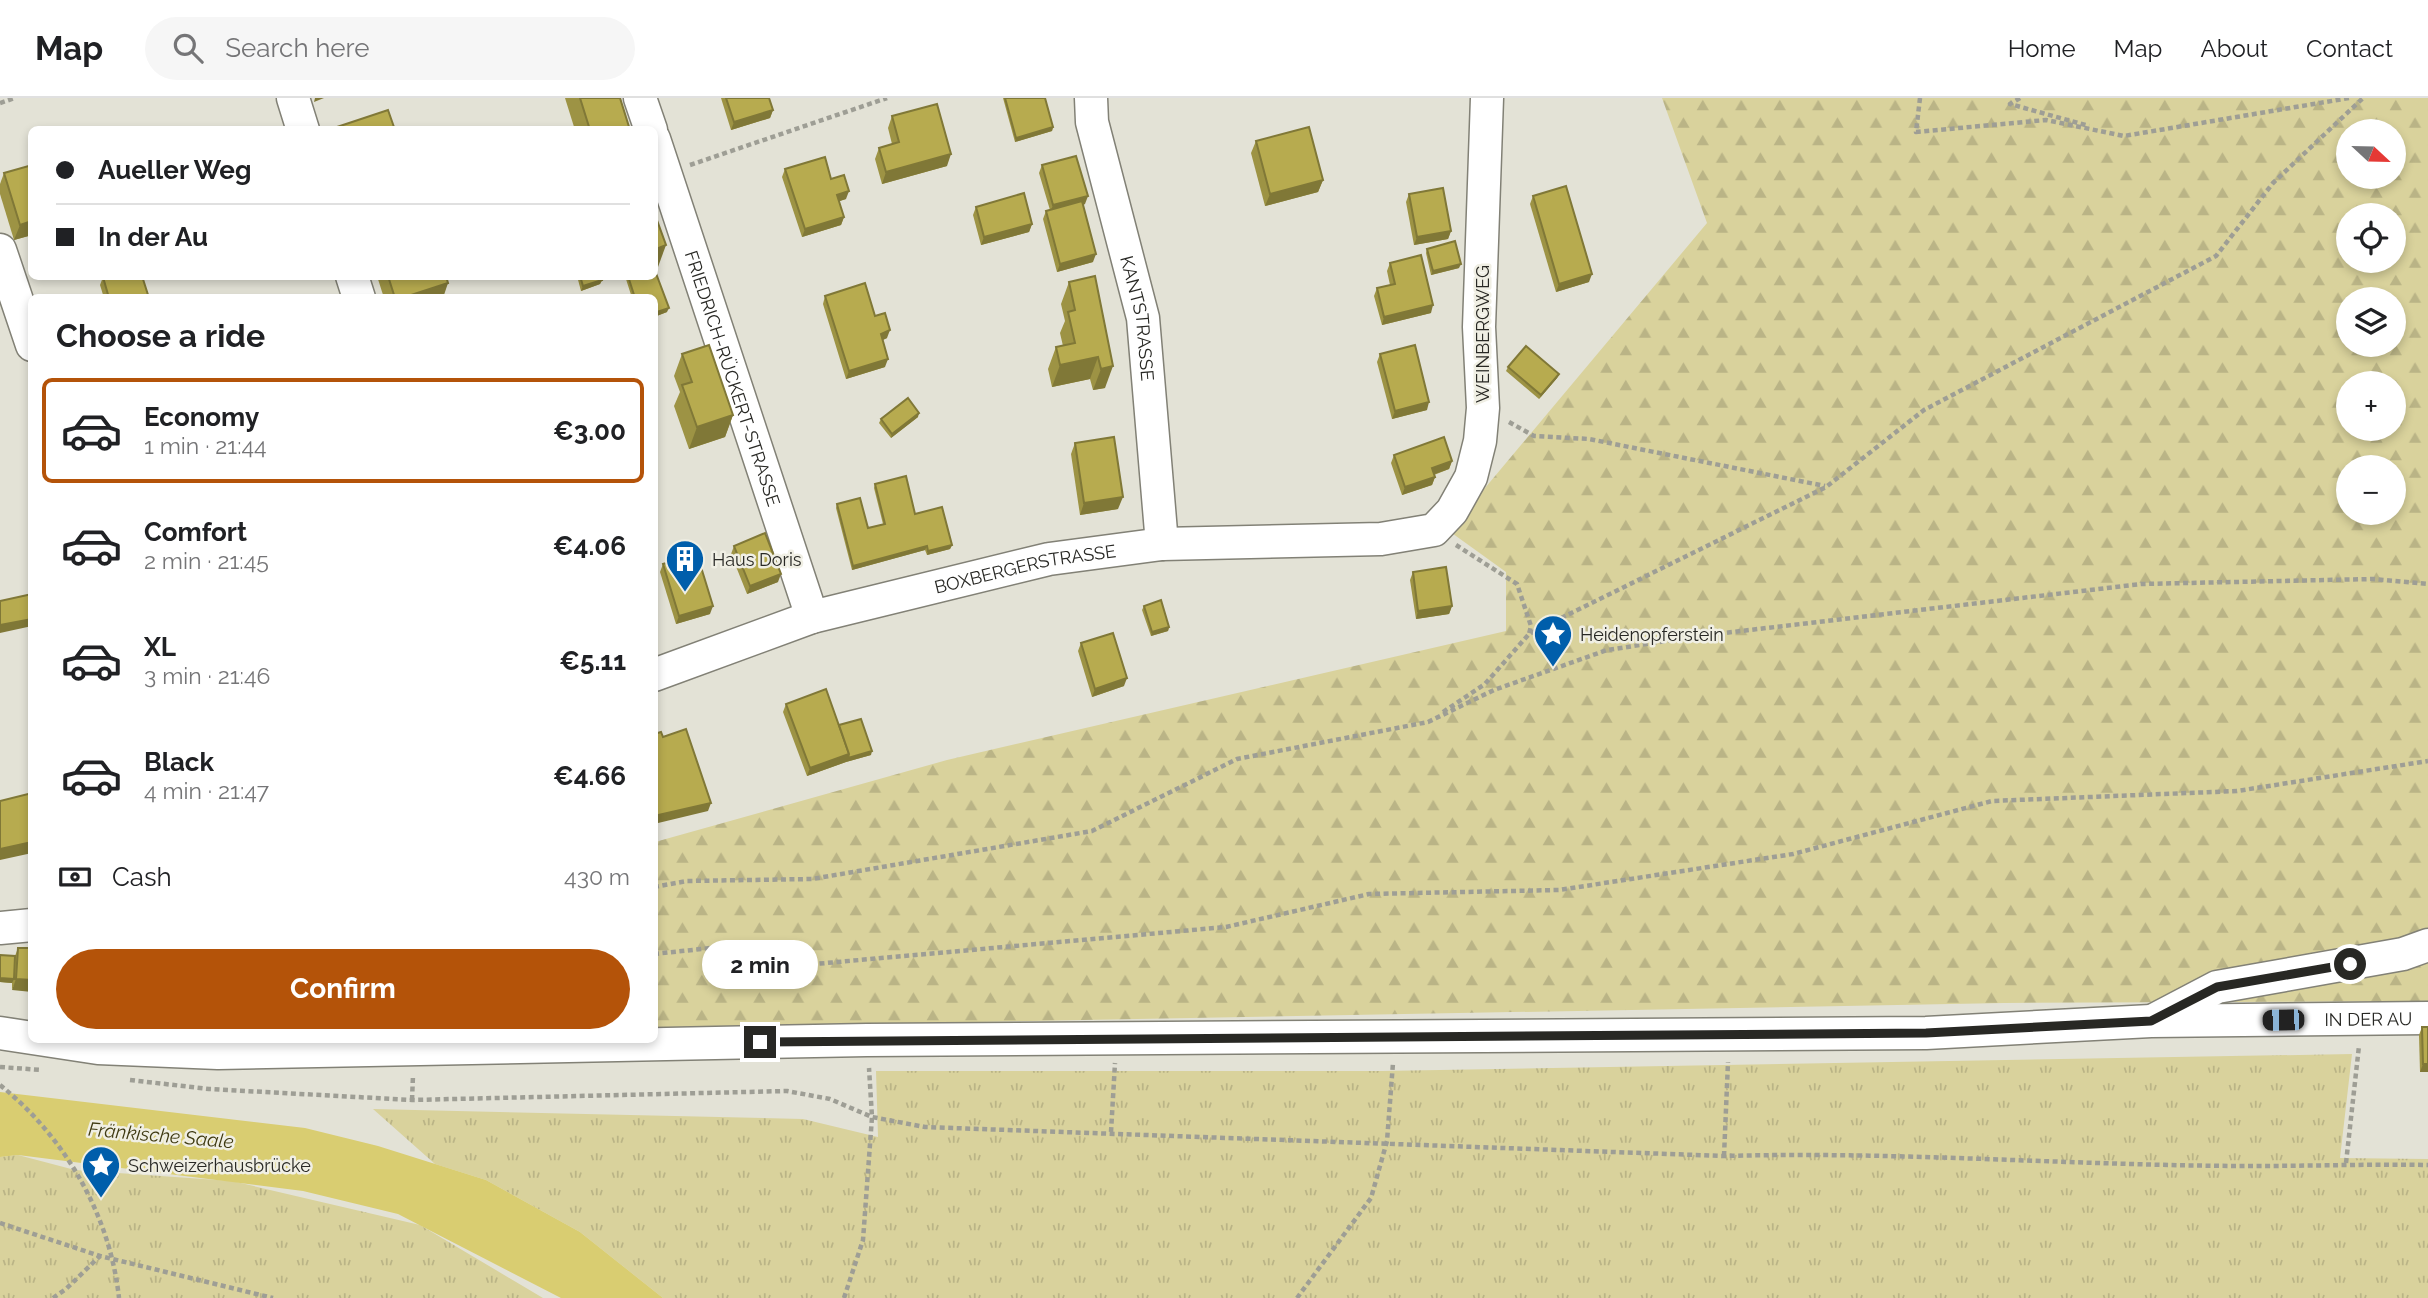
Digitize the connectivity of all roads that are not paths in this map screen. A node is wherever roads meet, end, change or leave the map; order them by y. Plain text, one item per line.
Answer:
1 (293, 98) edge
2 (640, 98) edge
3 (1091, 98) edge
4 (1487, 98) edge
5 (302, 126) edge
6 (650, 126) edge
7 (658, 150) edge
8 (0, 250) edge
9 (28, 333) edge
10 (1421, 533) joint
11 (1163, 544) junction
12 (812, 617) junction
13 (658, 673) edge
14 (28, 925) edge
15 (0, 928) edge
16 (2428, 945) edge
17 (2428, 1018) edge
18 (2151, 1021) junction
19 (0, 1034) edge
20 (28, 1038) edge
21 (63, 1043) edge

1 - 5 street
2 - 6 street
3 - 11 street, KANTSTRASSE
4 - 10 street, WEINBERGWEG
7 - 12 street, FRIEDRICH-RÜCKERT-STRASSE
8 - 9 street
10 - 11 street, BOXBERGERSTRASSE
11 - 12 street, BOXBERGERSTRASSE
12 - 13 street, BOXBERGERSTRASSE
14 - 15 street
16 - 18 street
17 - 18 street, IN DER AU
18 - 21 street, IN DER AU
19 - 20 street, IN DER AU

